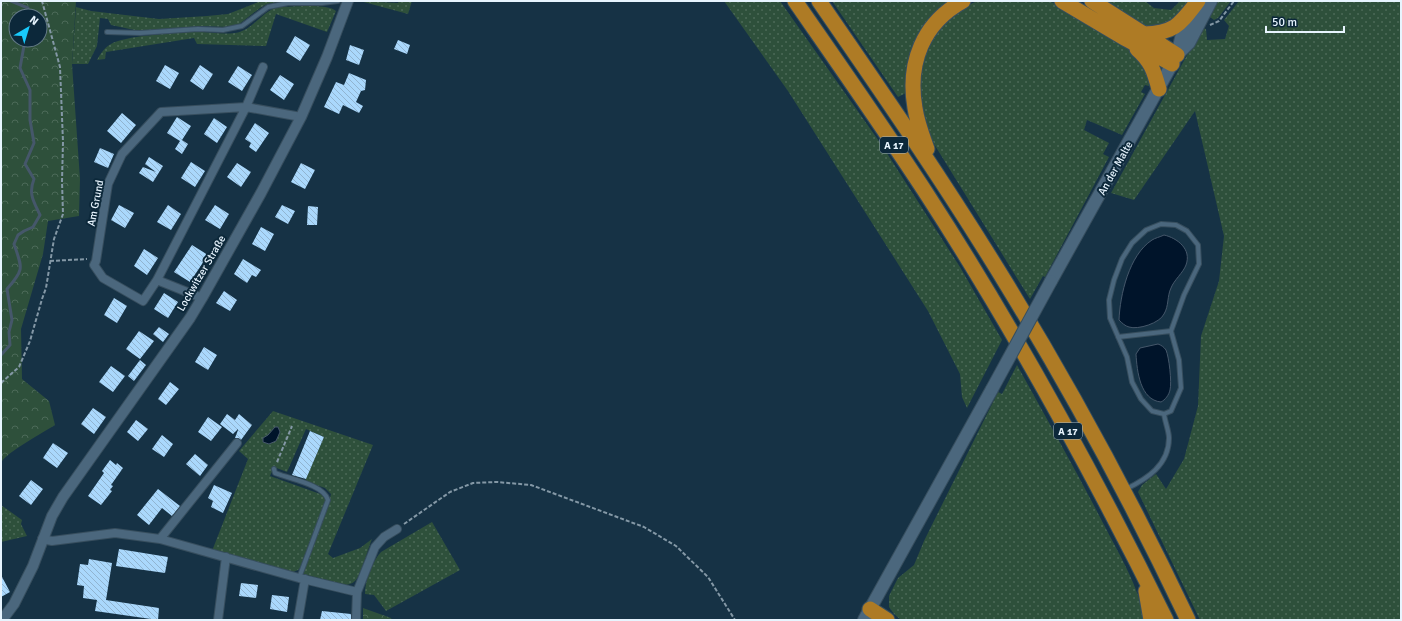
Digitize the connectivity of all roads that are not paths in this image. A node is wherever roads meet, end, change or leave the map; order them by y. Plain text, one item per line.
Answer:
1 (338, 1) edge
2 (348, 1) edge
3 (795, 1) edge
4 (819, 1) edge
5 (963, 1) edge
6 (1062, 1) edge
7 (1092, 1) edge
8 (1199, 1) edge
9 (1211, 1) edge
10 (107, 32) dead end
11 (1144, 34) junction
12 (1126, 39) junction
13 (1175, 59) junction
14 (262, 67) dead end
15 (1159, 89) junction
16 (246, 108) junction
17 (301, 117) junction
18 (935, 172) junction
19 (156, 280) junction
20 (202, 298) junction
21 (1171, 331) junction
22 (1118, 337) junction
23 (1164, 414) junction
24 (237, 443) dead end
25 (274, 469) road end
26 (1124, 490) junction
27 (397, 529) road end
28 (42, 539) junction
29 (160, 539) junction
30 (226, 557) junction
31 (1143, 573) junction
32 (302, 579) junction
33 (357, 592) junction
34 (867, 614) edge
35 (2, 620) edge
36 (218, 620) edge
37 (298, 620) edge
38 (356, 620) edge
39 (887, 620) edge
40 (1151, 620) edge
41 (1166, 620) edge
42 (1188, 620) edge

1 - 10 lane
2 - 17 street, Lockwitzer Straße
3 - 31 highway, A 17
4 - 18 highway, A 17
5 - 18 highway
6 - 12 highway
7 - 11 highway
8 - 11 highway
8 - 13 main road, An der Malte
9 - 13 main road, An der Malte
11 - 13 highway
12 - 13 highway
12 - 15 highway
13 - 15 main road, An der Malte
14 - 16 street
15 - 34 main road, An der Malte, bridge
16 - 17 street, Am Grund
16 - 19 street
16 - 19 street, Am Grund
17 - 20 street, Lockwitzer Straße
18 - 26 highway, A 17
19 - 20 street
20 - 28 street, Lockwitzer Straße
21 - 22 lane
21 - 22 lane
21 - 23 lane
22 - 23 lane
23 - 26 lane
24 - 29 street
25 - 32 lane
26 - 42 highway, A 17
27 - 33 street
28 - 29 street
28 - 35 street, Lockwitzer Straße
29 - 30 street
30 - 32 street
30 - 36 street
31 - 40 highway
31 - 41 highway, A 17
32 - 33 street
32 - 37 street
33 - 38 street
34 - 39 highway

